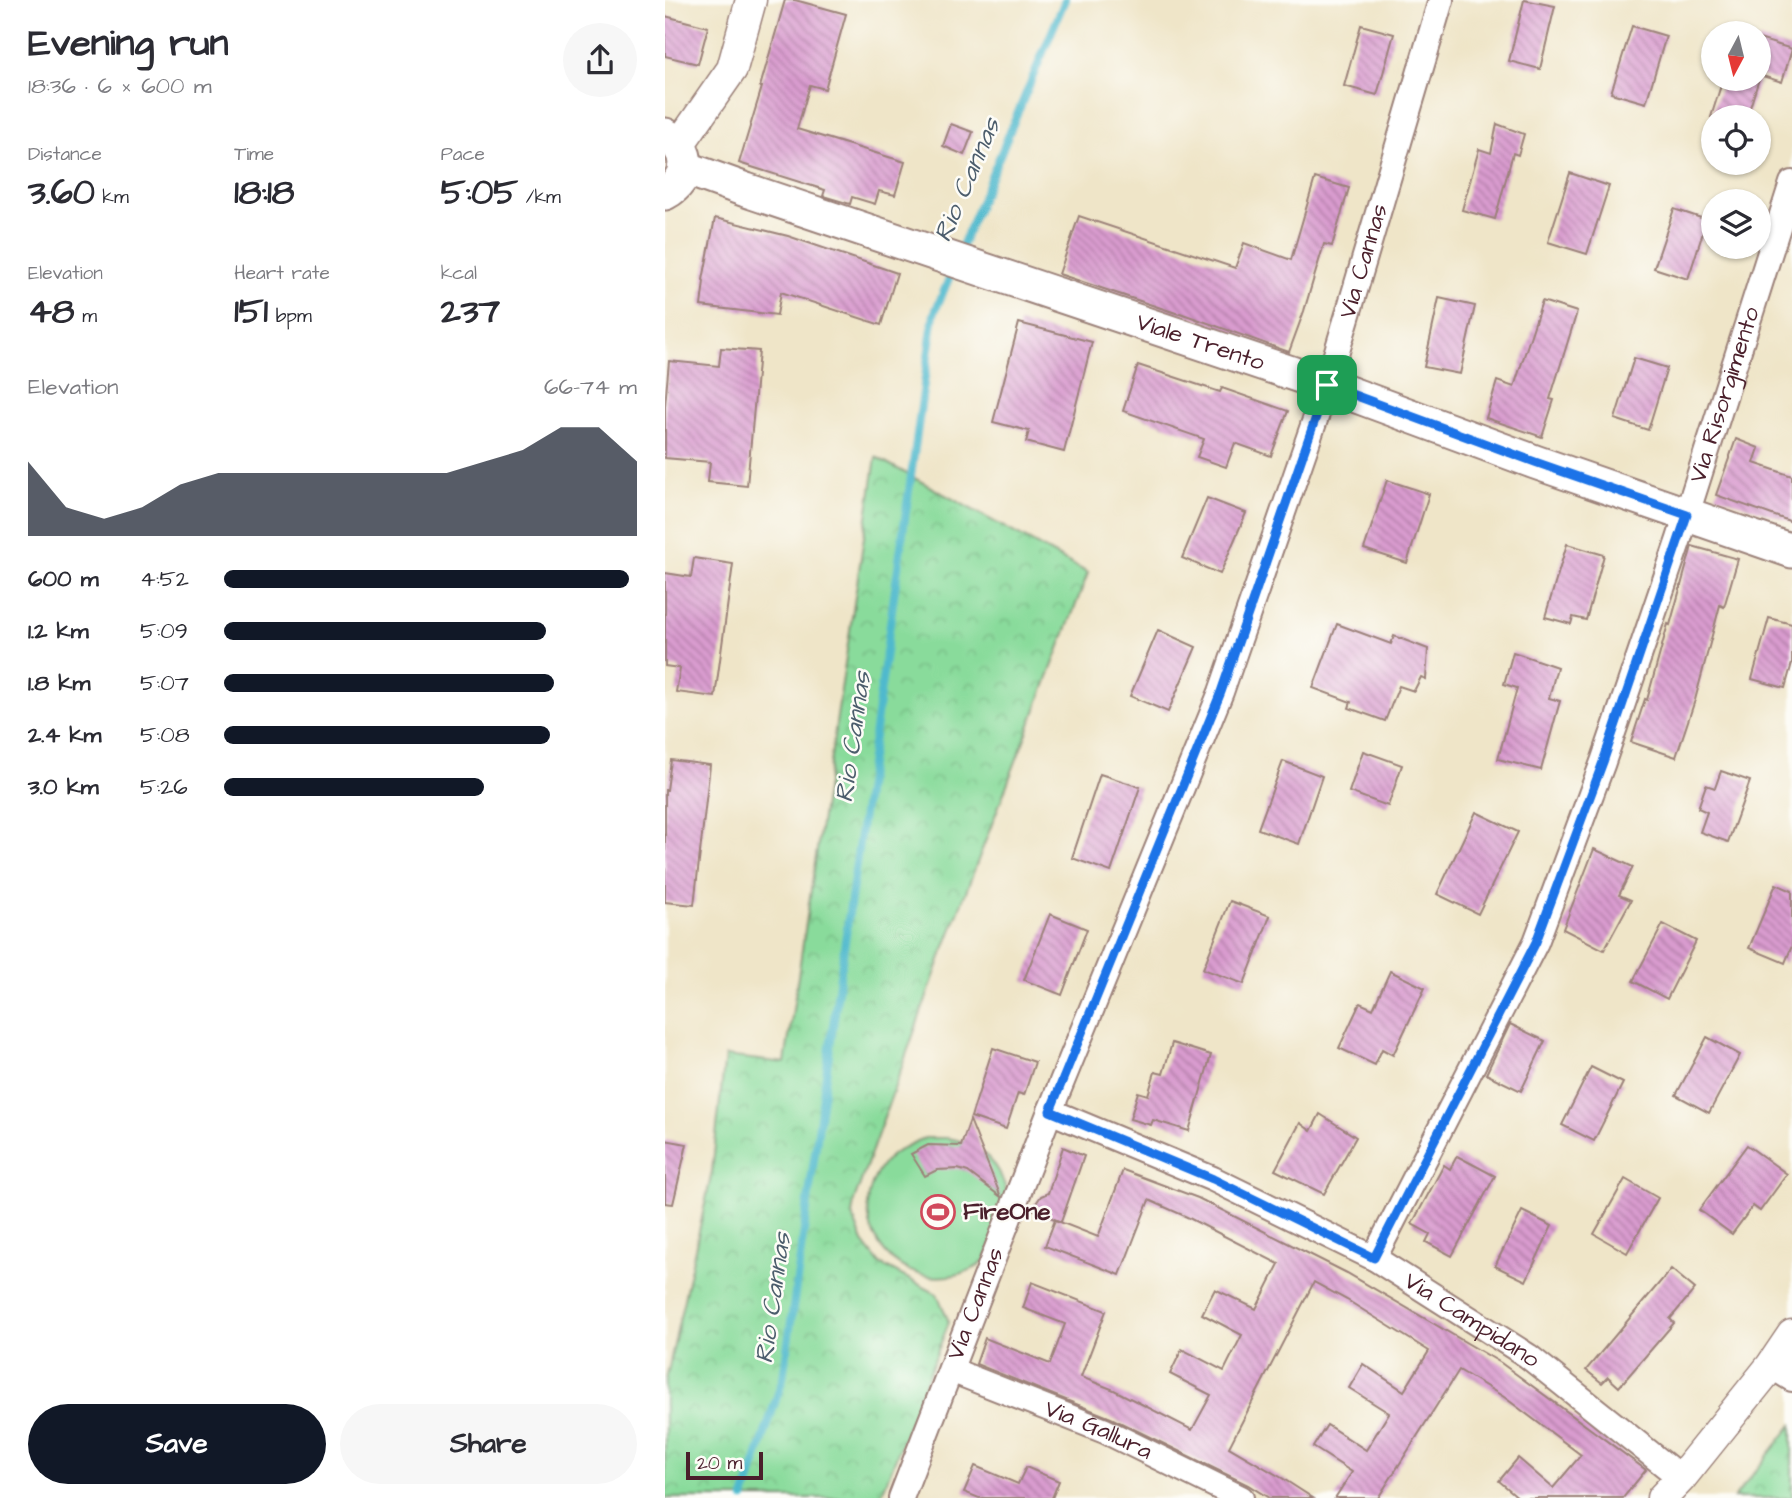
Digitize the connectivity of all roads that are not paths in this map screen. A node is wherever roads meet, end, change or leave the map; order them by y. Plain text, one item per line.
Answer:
1 (751, 0) edge
2 (1441, 0) edge
3 (673, 160) edge
4 (1792, 183) edge
5 (1327, 385) junction
6 (1687, 515) junction
7 (1792, 551) edge
8 (1050, 1111) junction
9 (1374, 1258) junction
10 (1792, 1335) edge
11 (951, 1370) junction
12 (1781, 1373) edge
13 (1672, 1488) edge
14 (901, 1498) edge
15 (1241, 1498) edge

1 - 3 street
2 - 5 street, Via Cannas
3 - 5 main road, Viale Trento
4 - 6 street, Via Risorgimento
5 - 6 main road, Viale Trento
5 - 8 street, Via Cannas
6 - 7 main road, Viale Trento
6 - 9 street, Via Risorgimento
8 - 9 street, Via Campidano
8 - 11 street, Via Cannas
9 - 13 street, Via Campidano
10 - 12 street
11 - 14 street, Via Cannas
11 - 15 street, Via Gallura
12 - 13 street

